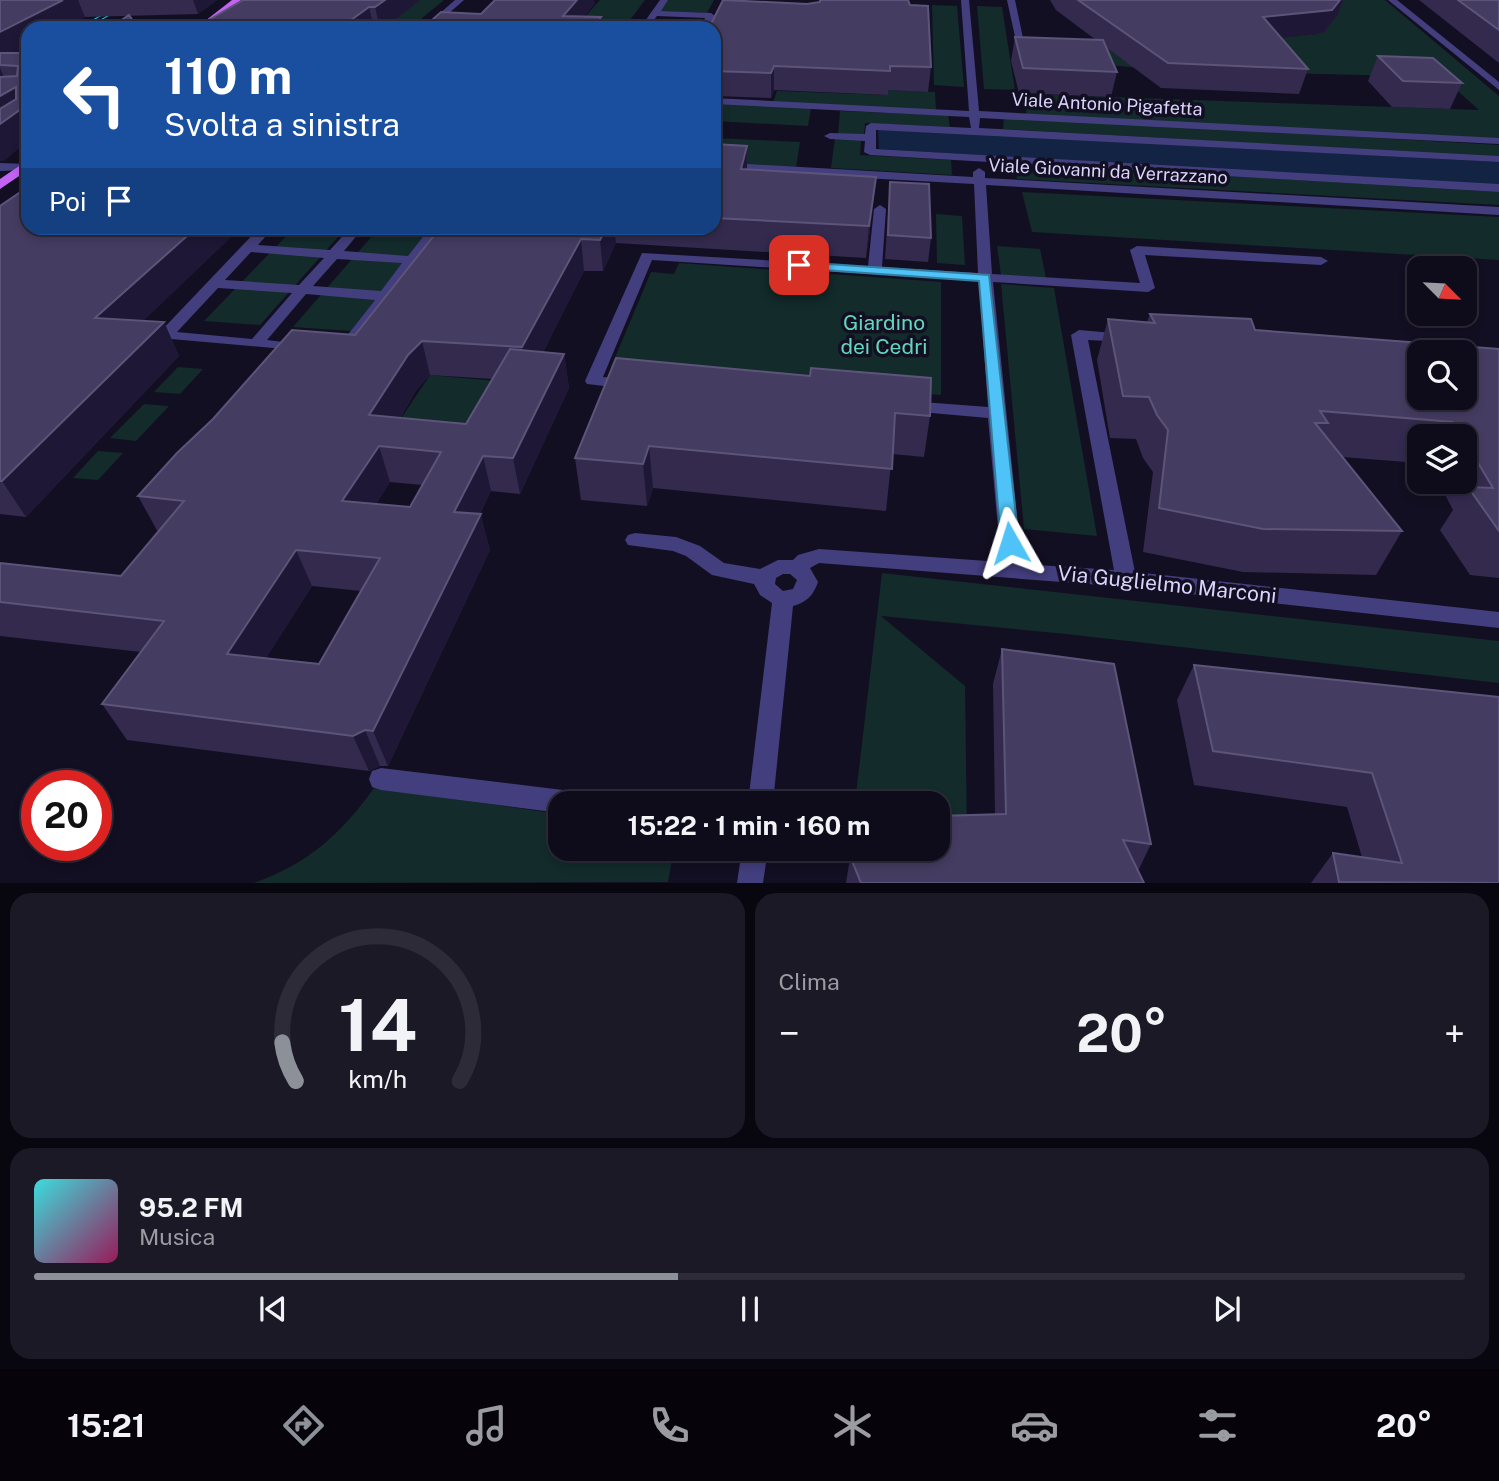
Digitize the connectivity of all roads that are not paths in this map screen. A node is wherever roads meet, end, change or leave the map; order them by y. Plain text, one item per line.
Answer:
1 (237, 0) edge
2 (460, 0) edge
3 (664, 0) edge
4 (965, 0) edge
5 (1011, 0) edge
6 (1392, 0) edge
7 (654, 13) junction
8 (711, 16) junction
9 (725, 17) edge
10 (209, 21) edge
11 (435, 21) edge
12 (649, 21) edge
13 (708, 21) edge
14 (1024, 55) edge
15 (1499, 87) edge
16 (721, 101) edge
17 (974, 114) junction
18 (975, 131) junction
19 (830, 136) dead end
20 (870, 138) junction
21 (1499, 141) edge
22 (977, 159) junction
23 (1499, 159) edge
24 (21, 165) edge
25 (721, 166) edge
26 (0, 167) edge
27 (21, 169) edge
28 (981, 181) junction
29 (0, 185) edge
30 (1499, 188) edge
31 (880, 209) dead end
32 (1499, 211) edge
33 (259, 235) edge
34 (351, 235) edge
35 (430, 235) edge
36 (247, 248) junction
37 (334, 254) junction
38 (411, 260) junction
39 (1321, 261) dead end
40 (875, 270) junction
41 (985, 278) junction
42 (214, 282) junction
43 (303, 289) junction
44 (384, 296) junction
45 (1147, 340) edge
46 (256, 343) junction
47 (318, 349) edge
48 (344, 351) edge
49 (648, 386) edge
50 (898, 405) edge
51 (996, 413) junction
52 (635, 540) dead end
53 (797, 569) junction
54 (1012, 569) junction
55 (765, 578) junction
56 (1126, 579) junction
57 (783, 599) junction
58 (1499, 620) edge
59 (381, 779) dead end
60 (761, 791) edge
61 (548, 800) edge
62 (753, 861) edge
63 (750, 883) edge

1 - 10 main road
2 - 11 street
3 - 7 street
4 - 17 street
5 - 14 street
6 - 15 street
7 - 8 street
7 - 12 street
8 - 9 street
8 - 13 street
16 - 17 street, Viale Antonio Pigafetta
17 - 18 street
17 - 21 street, Viale Antonio Pigafetta
18 - 20 street
18 - 23 street
19 - 20 street
20 - 22 street
22 - 28 street
22 - 30 street
24 - 26 street
25 - 28 street, Viale Giovanni da Verrazzano
27 - 29 main road
28 - 32 street, Viale Giovanni da Verrazzano
28 - 41 street
31 - 40 street
33 - 36 street
34 - 37 street
35 - 38 street
36 - 37 street
36 - 42 street
37 - 38 street
37 - 43 street
38 - 44 street
39 - 41 street
40 - 41 street
40 - 49 street
41 - 51 street
42 - 43 street
42 - 46 street
43 - 44 street
43 - 46 street
44 - 48 street
45 - 56 street
46 - 47 street
50 - 51 street
51 - 54 street
52 - 55 street
53 - 54 street, Via Guglielmo Marconi
53 - 55 street
53 - 57 street
54 - 56 street, Via Guglielmo Marconi
55 - 57 street
56 - 58 street, Via Guglielmo Marconi
57 - 60 street
59 - 61 street
62 - 63 street

